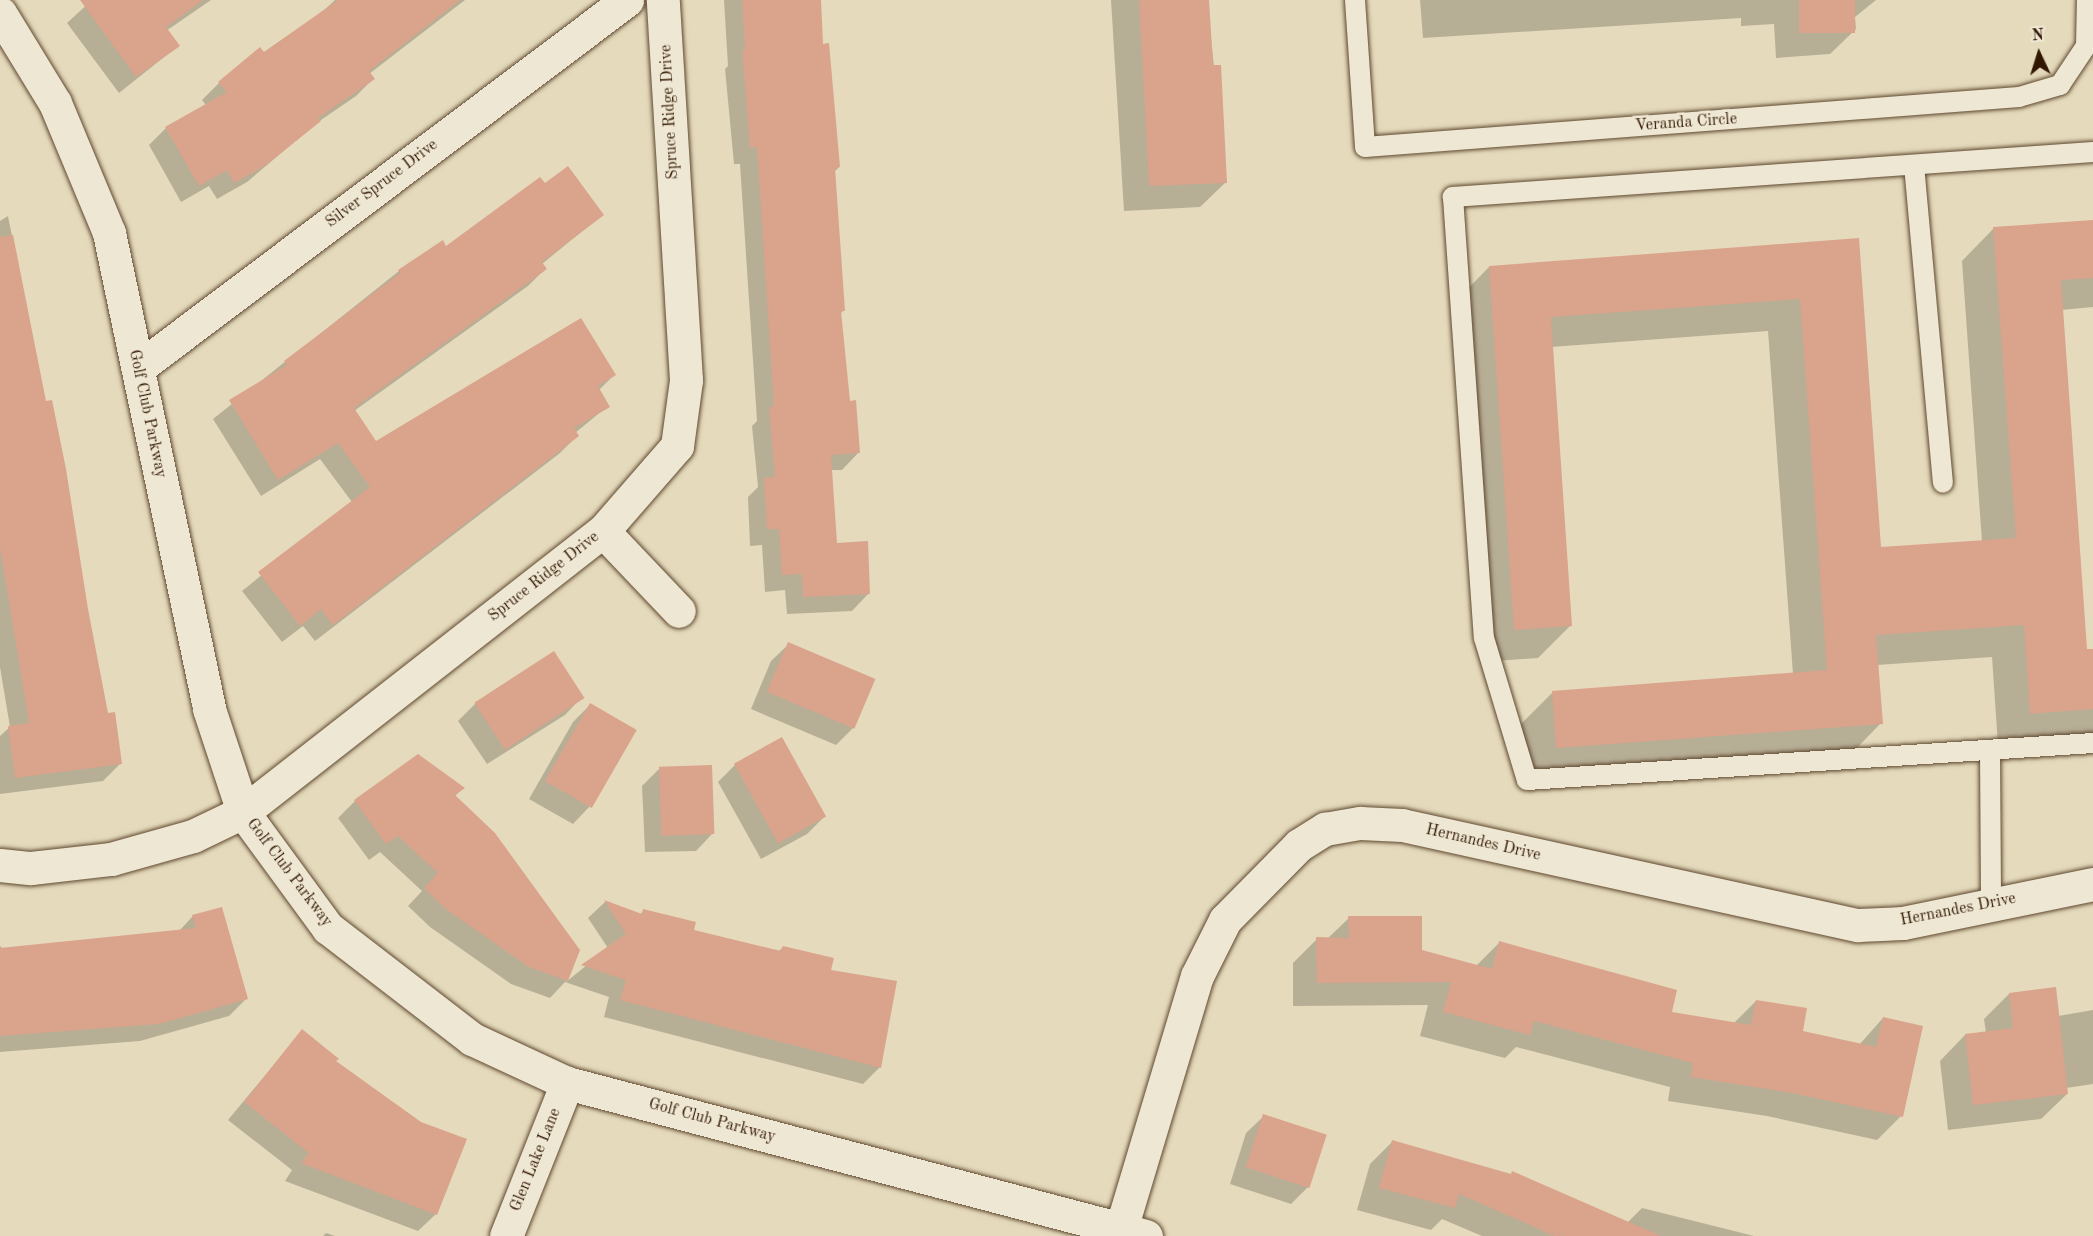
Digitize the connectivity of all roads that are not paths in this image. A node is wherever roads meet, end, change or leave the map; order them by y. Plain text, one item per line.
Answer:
1 (627, 0) edge
2 (663, 0) edge
3 (1355, 0) edge
4 (2087, 0) edge
5 (0, 13) edge
6 (2093, 152) edge
7 (1914, 165) junction
8 (138, 368) junction
9 (1943, 483) dead end
10 (603, 531) junction
11 (679, 611) dead end
12 (2093, 742) edge
13 (1990, 752) junction
14 (243, 812) junction
15 (0, 866) edge
16 (2093, 884) edge
17 (1991, 904) junction
18 (567, 1083) junction
19 (1129, 1234) edge
20 (506, 1236) edge

1 - 8 street, Silver Spruce Drive
2 - 10 street, Spruce Ridge Drive
3 - 4 lane, Veranda Circle
5 - 8 street, Golf Club Parkway
6 - 7 lane
7 - 9 lane
7 - 13 lane
8 - 14 street, Golf Club Parkway
10 - 11 street
10 - 14 street, Spruce Ridge Drive
12 - 13 lane
13 - 17 lane
14 - 15 street, Spruce Ridge Drive
14 - 18 street, Golf Club Parkway
16 - 17 street, Hernandes Drive
17 - 19 street, Hernandes Drive
18 - 19 street, Golf Club Parkway
18 - 20 street, Glen Lake Lane

